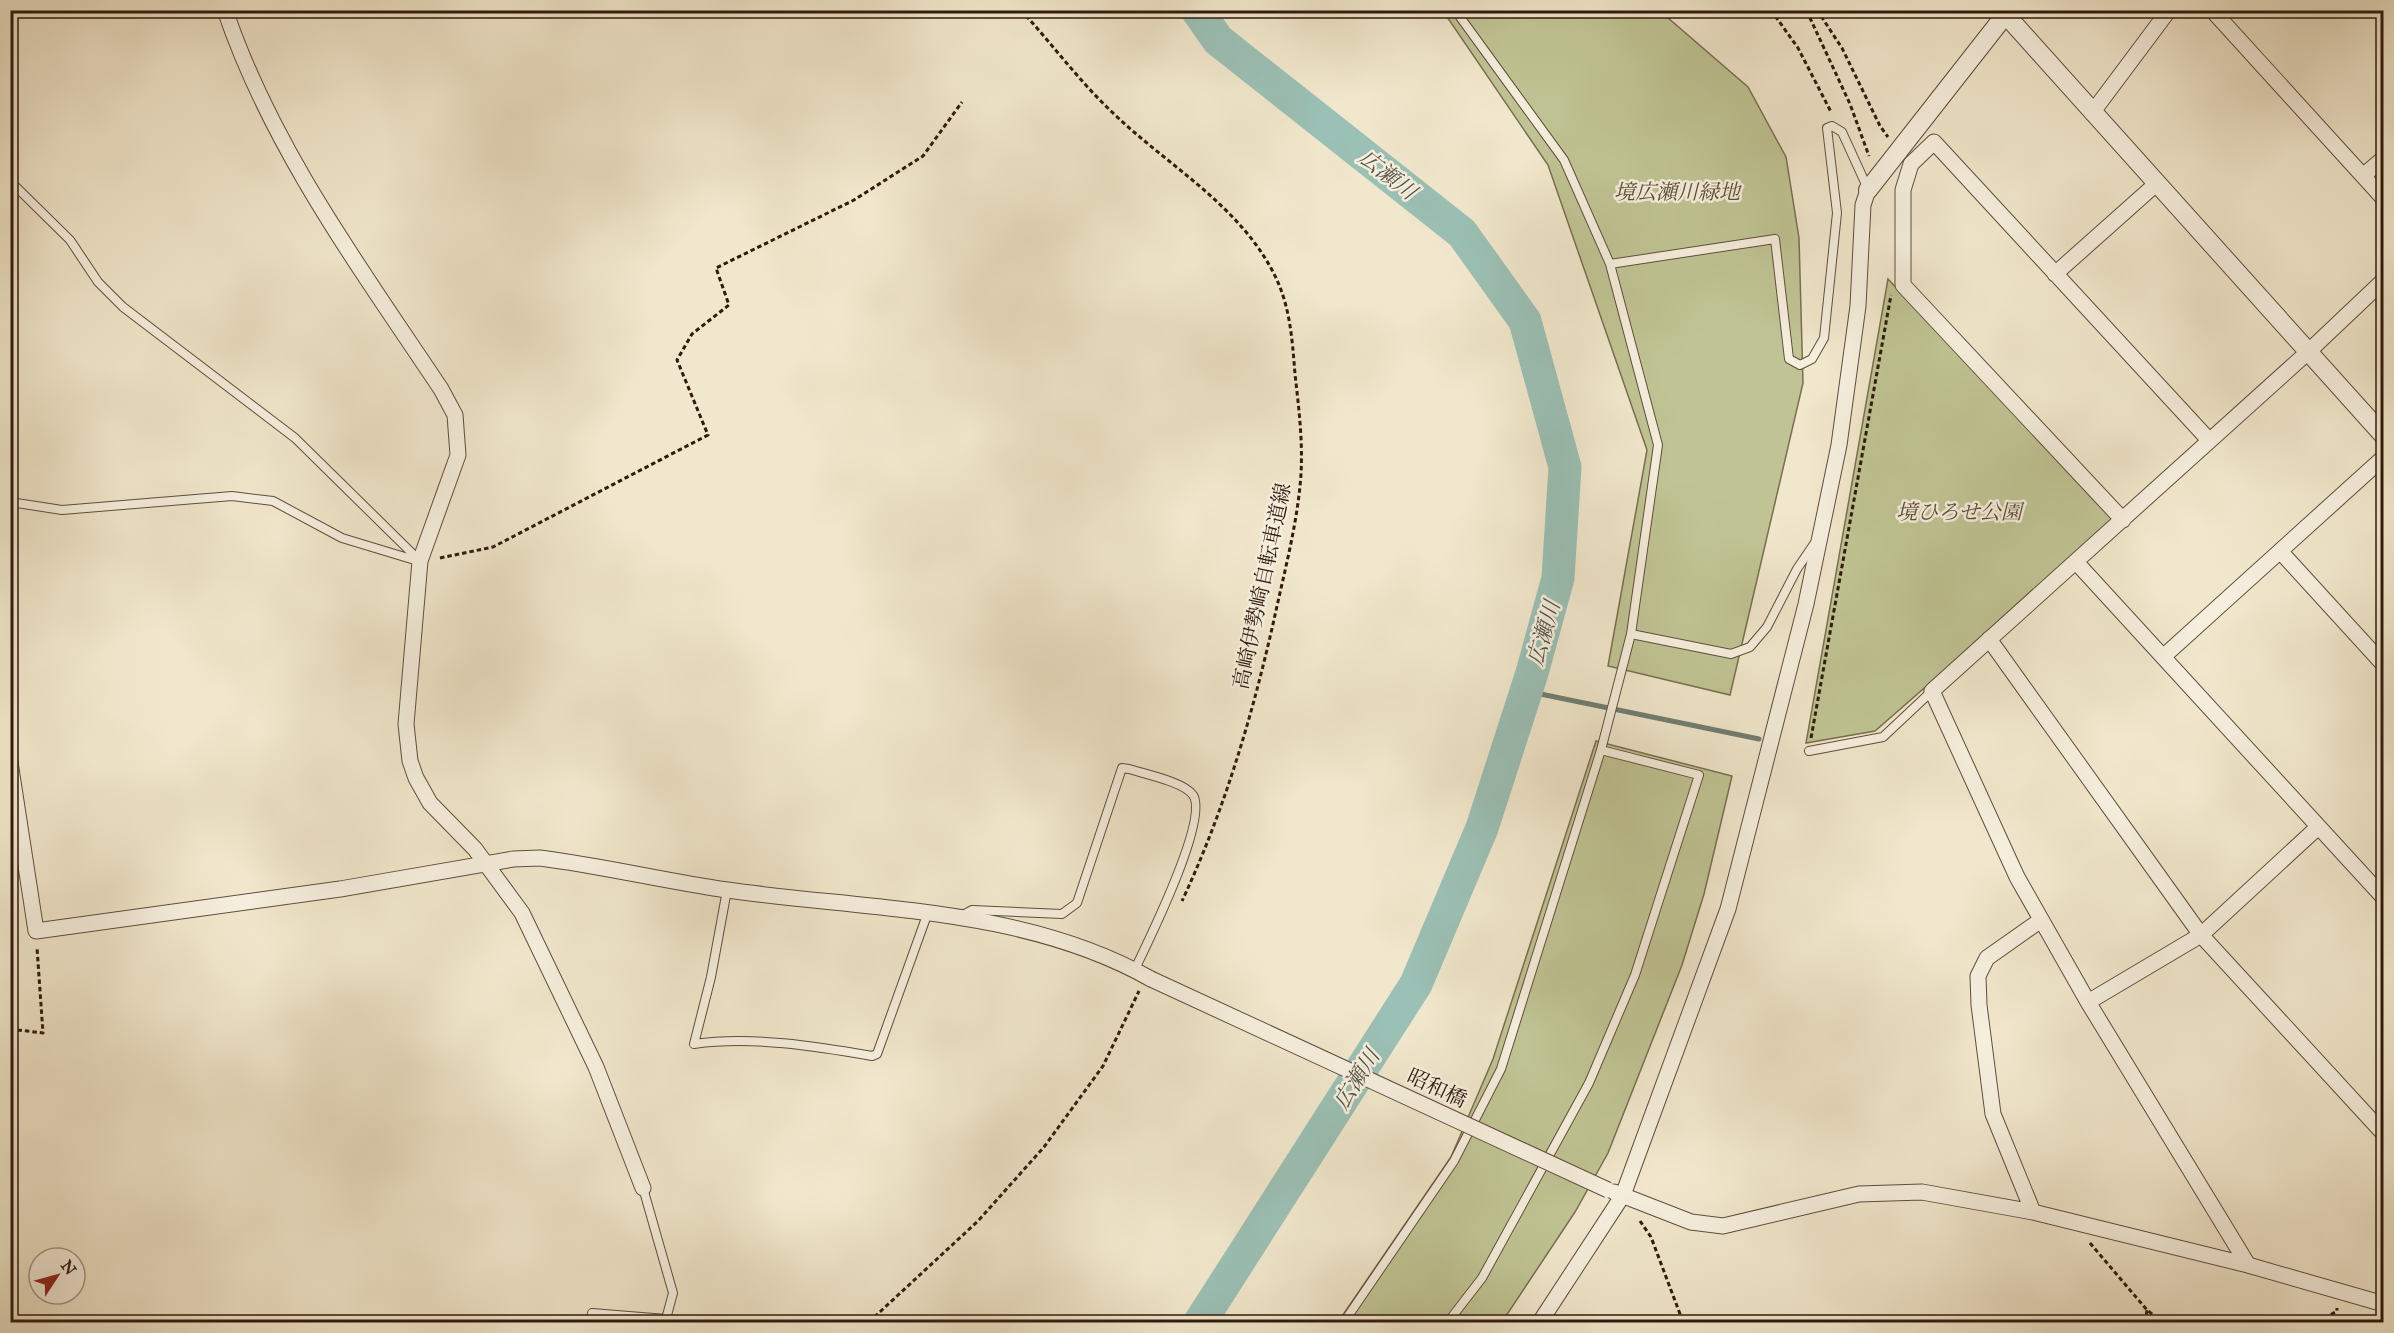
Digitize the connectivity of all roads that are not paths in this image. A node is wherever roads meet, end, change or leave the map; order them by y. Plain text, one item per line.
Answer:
1 (225, 10) edge
2 (1455, 10) edge
3 (2169, 10) edge
4 (2212, 10) edge
5 (2006, 12) edge
6 (2092, 113) junction
7 (2384, 158) edge
8 (2362, 176) junction
9 (10, 180) edge
10 (1873, 184) junction
11 (2156, 184) junction
12 (2384, 199) edge
13 (1610, 264) junction
14 (2055, 274) junction
15 (2384, 280) edge
16 (2308, 352) junction
17 (2384, 436) edge
18 (2208, 439) junction
19 (2384, 457) edge
20 (10, 502) edge
21 (2123, 520) junction
22 (1820, 535) junction
23 (2280, 551) junction
24 (420, 561) junction
25 (2076, 562) junction
26 (1631, 634) junction
27 (1989, 639) junction
28 (2164, 656) junction
29 (2384, 665) edge
30 (1932, 691) junction
31 (1601, 750) junction
32 (1809, 751) dead end
33 (10, 762) edge
34 (2317, 828) junction
35 (488, 865) junction
36 (727, 890) junction
37 (2384, 898) edge
38 (927, 915) junction
39 (959, 918) junction
40 (2041, 920) junction
41 (2200, 935) junction
42 (1134, 971) junction
43 (2088, 1002) junction
44 (2384, 1134) edge
45 (643, 1188) joint
46 (1615, 1192) junction
47 (2032, 1212) junction
48 (2248, 1265) junction
49 (2384, 1305) edge
50 (591, 1323) edge
51 (1344, 1323) edge
52 (1449, 1323) edge
53 (1540, 1323) edge

1 - 24 street
2 - 13 lane
3 - 6 street
4 - 8 street
5 - 6 street
5 - 10 street
6 - 11 street
7 - 8 street
8 - 12 street
9 - 24 lane
10 - 13 lane
10 - 22 street
11 - 14 street
11 - 16 street
13 - 26 lane
14 - 18 street
14 - 21 street
15 - 16 street
16 - 17 street
16 - 18 street
18 - 21 street
19 - 23 street
20 - 24 lane
21 - 25 street
22 - 26 lane
22 - 46 street
23 - 28 street
23 - 29 street
24 - 35 street
25 - 27 street
25 - 28 street
26 - 31 lane
27 - 30 street
27 - 41 street
28 - 34 street
30 - 32 lane
30 - 40 street
31 - 51 lane
31 - 52 lane
33 - 35 street, 昭和橋
34 - 37 street
34 - 41 street
35 - 36 street, 昭和橋
35 - 45 street
36 - 38 street, 昭和橋
36 - 38 lane
38 - 39 street, 昭和橋
39 - 42 street, 昭和橋
39 - 42 lane
40 - 43 street
40 - 47 street
41 - 43 street
41 - 44 street
42 - 46 street, 昭和橋, bridge
43 - 48 street
45 - 50 lane
46 - 47 street, 昭和橋
46 - 53 street
47 - 48 street, 昭和橋
48 - 49 street, 昭和橋

